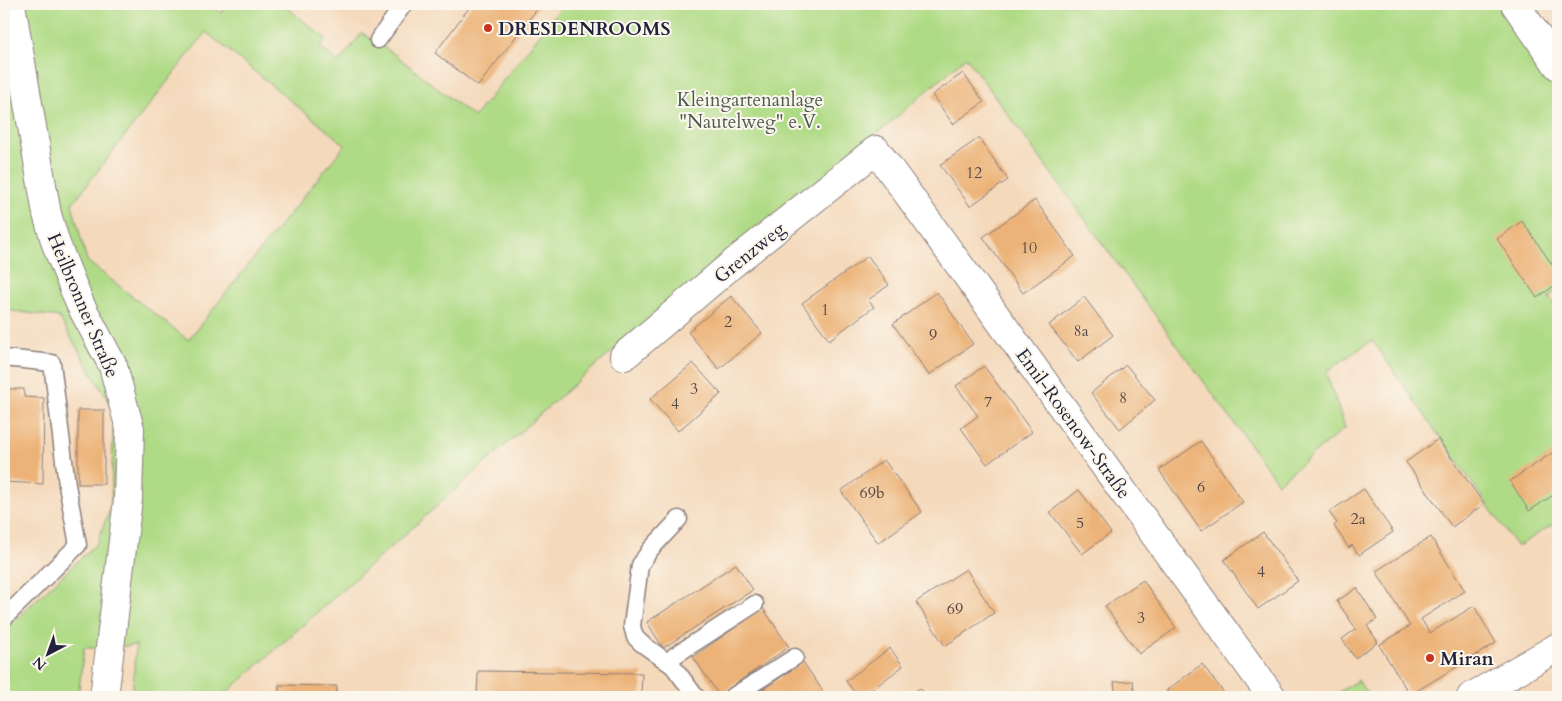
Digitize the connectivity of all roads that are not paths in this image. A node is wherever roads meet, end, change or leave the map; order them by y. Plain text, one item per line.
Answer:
1 (11, 4) edge
2 (404, 4) edge
3 (1515, 4) edge
4 (378, 40) dead end
5 (1558, 66) edge
6 (876, 150) joint
7 (624, 356) dead end
8 (4, 358) edge
9 (679, 519) dead end
10 (755, 604) dead end
11 (4, 618) edge
12 (1558, 647) edge
13 (795, 657) dead end
14 (673, 666) junction
15 (104, 697) edge
16 (696, 697) edge
17 (732, 697) edge
18 (1272, 697) edge
19 (1470, 697) edge

1 - 15 street, Heilbronner Straße
2 - 4 lane
3 - 5 street
6 - 7 street, Grenzweg
6 - 18 street, Emil-Rosenow-Straße
8 - 11 lane
9 - 14 lane
10 - 14 lane
12 - 19 street
13 - 17 lane
14 - 16 lane

